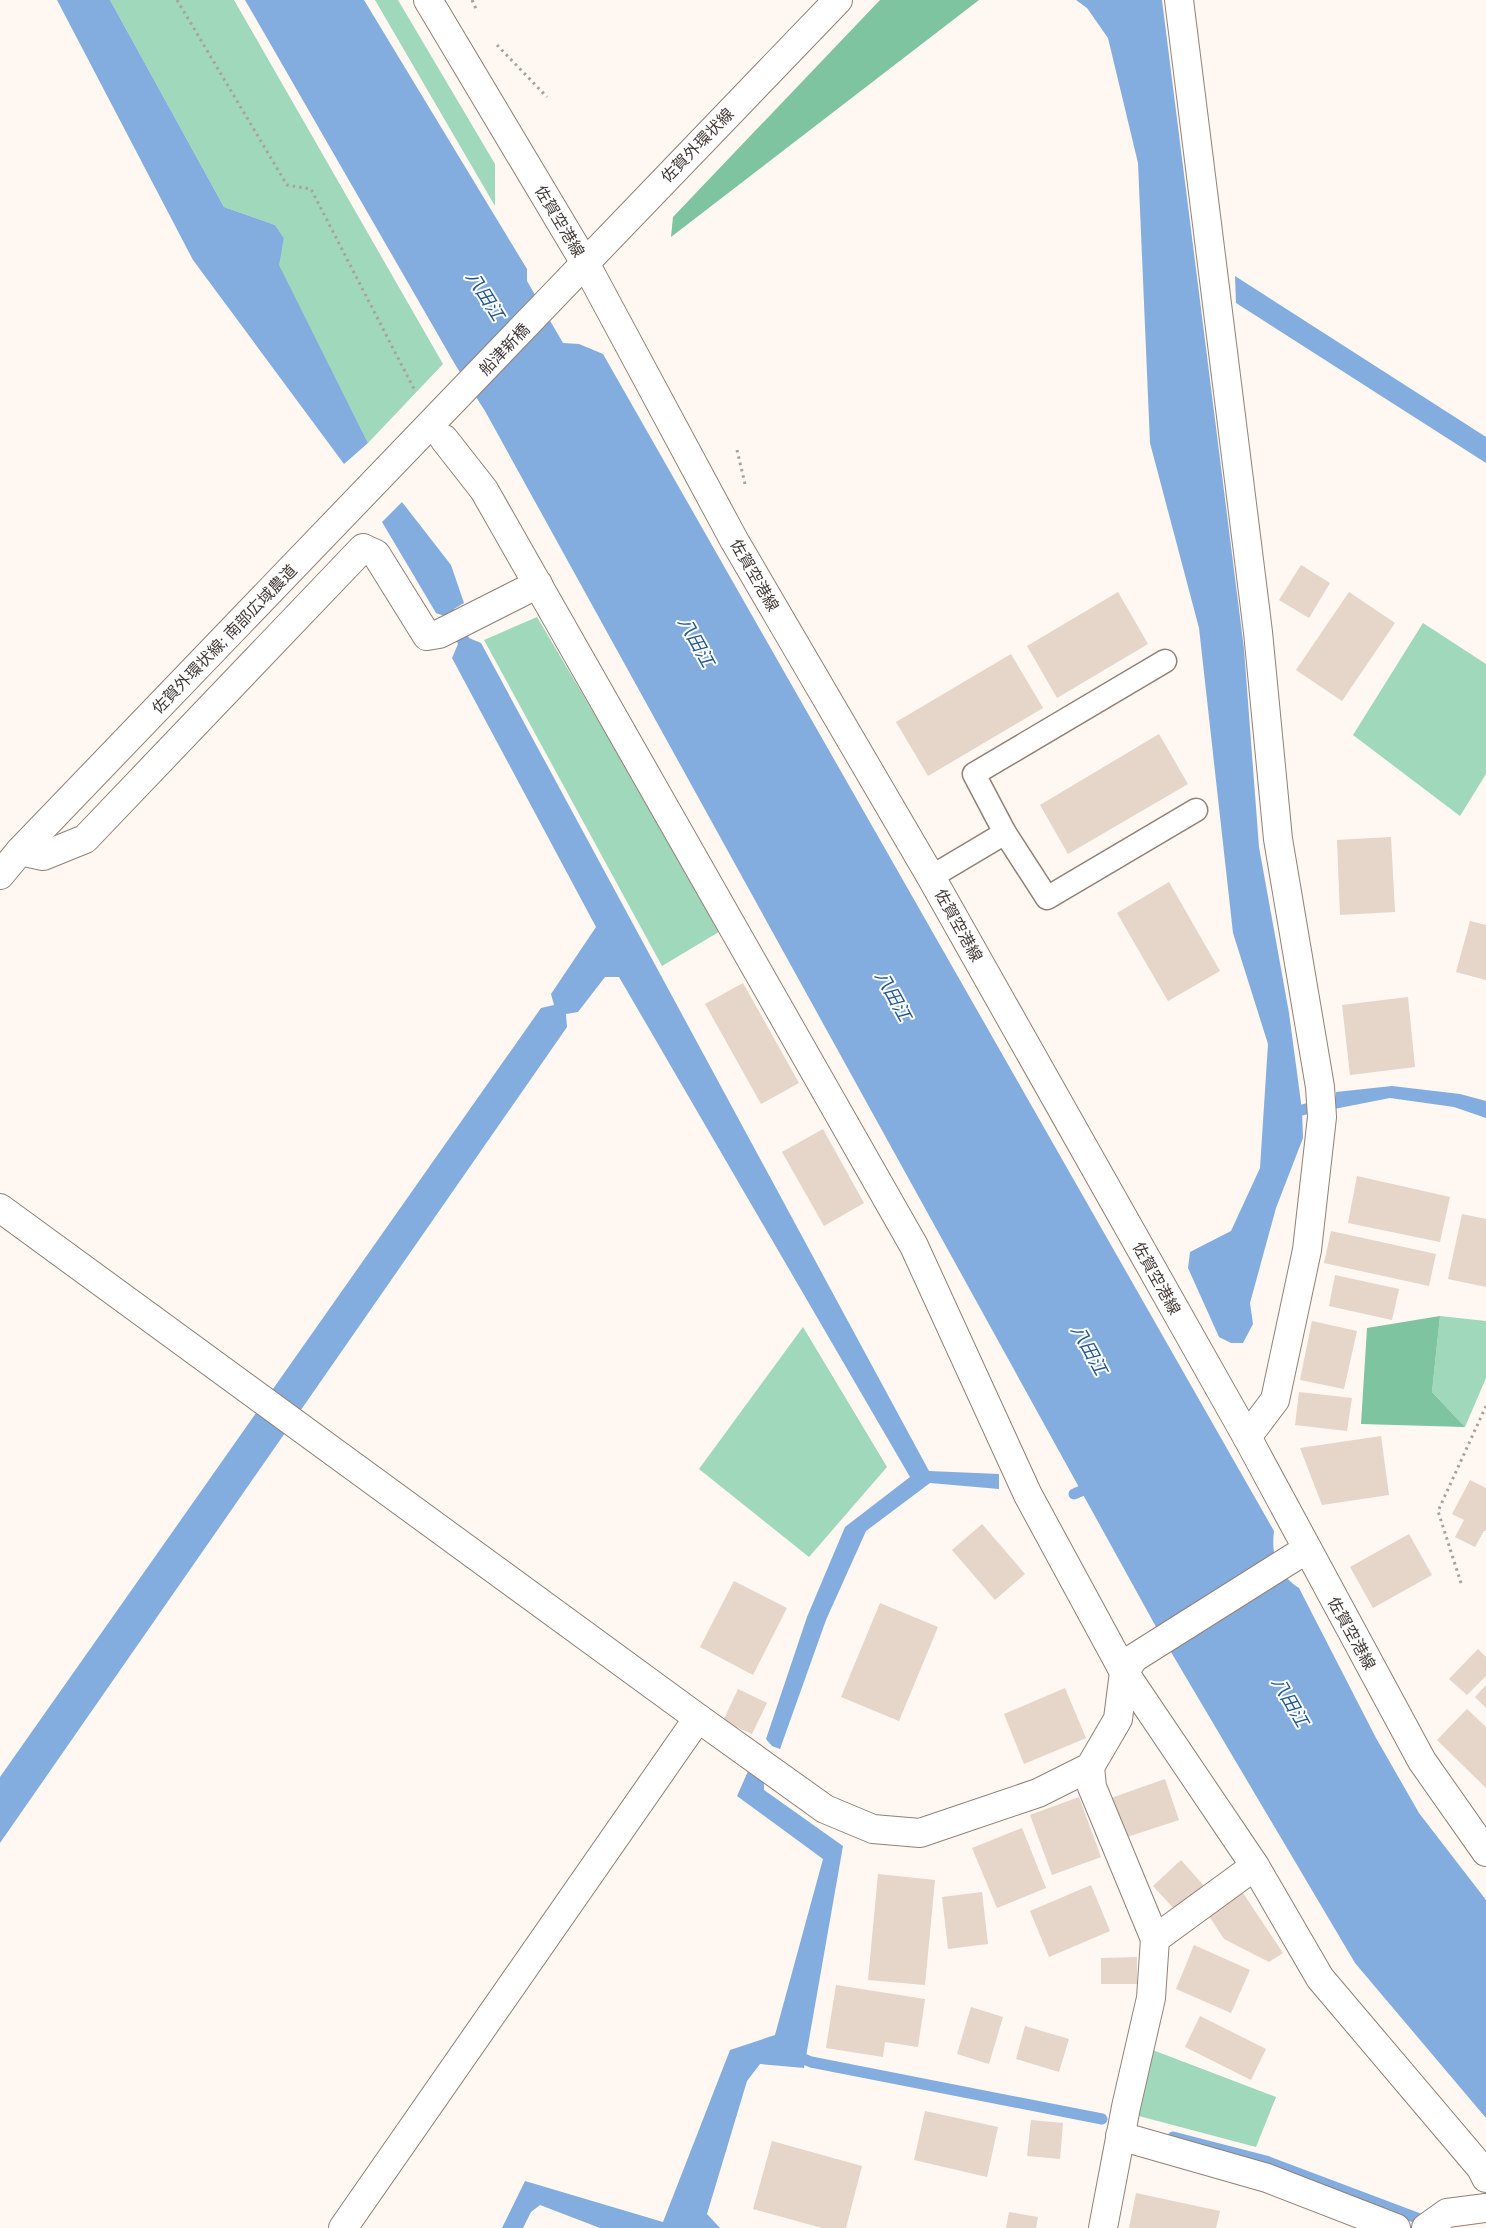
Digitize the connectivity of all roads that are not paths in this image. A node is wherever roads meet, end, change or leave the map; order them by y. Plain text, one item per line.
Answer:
1 (428, 0) edge
2 (838, 0) edge
3 (1179, 0) edge
4 (585, 263) junction
5 (559, 293) joint
6 (449, 405) joint
7 (444, 439) dead end
8 (538, 584) junction
9 (1165, 662) dead end
10 (1196, 810) dead end
11 (1005, 834) junction
12 (20, 851) junction
13 (0, 874) edge
14 (931, 877) junction
15 (0, 1208) edge
16 (1247, 1437) junction
17 (1301, 1552) junction
18 (1129, 1665) junction
19 (698, 1718) junction
20 (1090, 1767) junction
21 (1486, 1852) edge
22 (1254, 1866) junction
23 (1154, 1939) junction
24 (1120, 2136) junction
25 (1486, 2178) edge
26 (1486, 2208) edge
27 (1436, 2220) edge
28 (343, 2228) edge
29 (1103, 2228) edge
30 (1396, 2228) edge

1 - 4 street, 佐賀空港線
2 - 4 street, 佐賀外環状線
3 - 16 street
4 - 5 street, 佐賀外環状線
4 - 14 street, 佐賀空港線
5 - 6 street, 船津新橋
6 - 12 street, 佐賀外環状線; 南部広域農道
7 - 8 street
8 - 12 street
8 - 18 street
9 - 11 lane
10 - 11 lane
11 - 14 lane
12 - 13 street, 佐賀外環状線; 南部広域農道
14 - 16 street, 佐賀空港線
15 - 19 street
16 - 17 street, 佐賀空港線
17 - 18 street
17 - 21 street, 佐賀空港線
18 - 20 street
18 - 22 street
19 - 20 street
19 - 28 street
20 - 23 street
22 - 23 street
22 - 25 street
23 - 24 street
24 - 29 street
24 - 30 street
26 - 27 street

